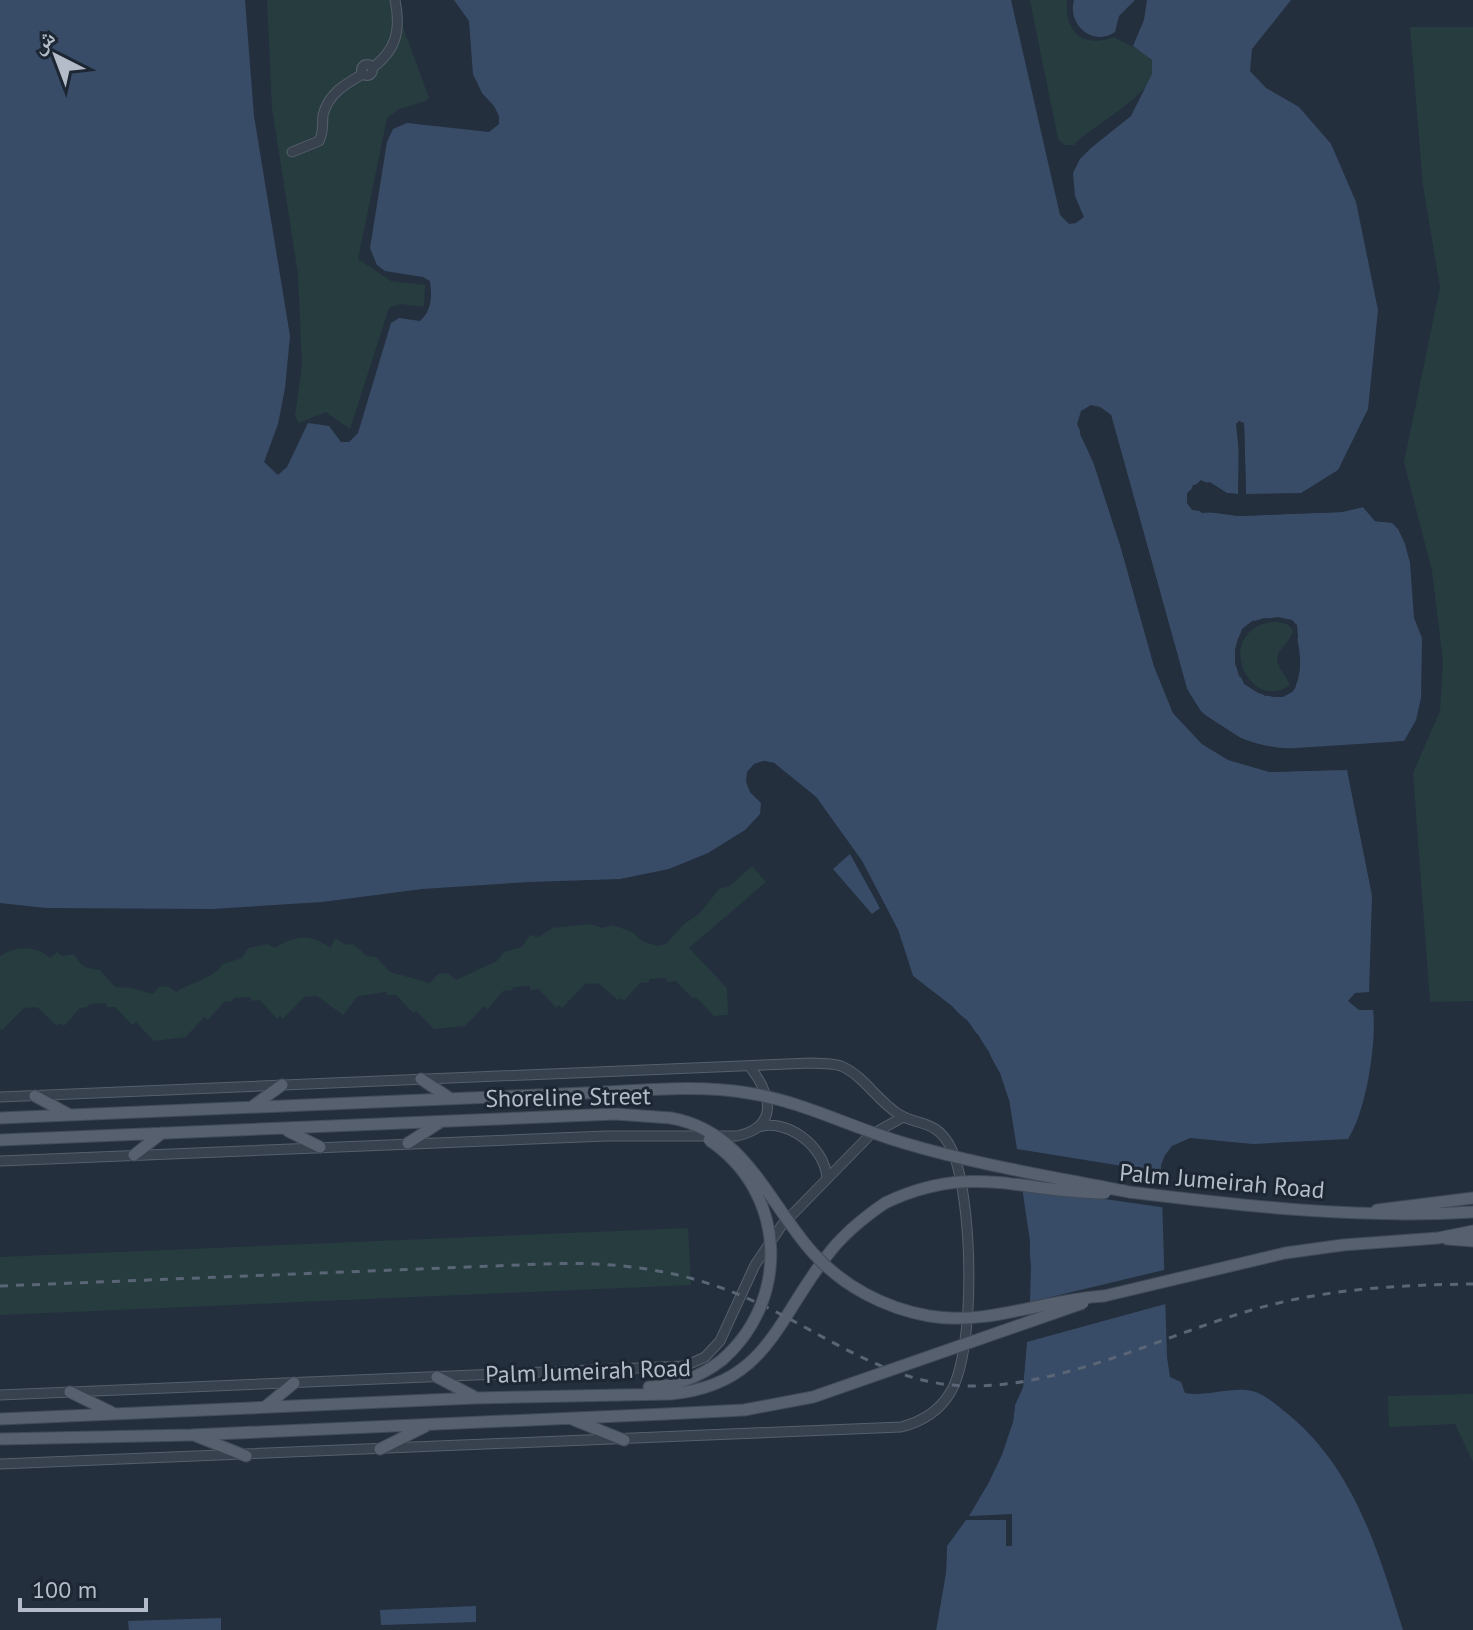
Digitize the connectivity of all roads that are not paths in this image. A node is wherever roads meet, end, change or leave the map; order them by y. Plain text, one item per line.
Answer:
1 (395, 0) edge
2 (292, 152) dead end
3 (750, 1067) junction
4 (421, 1079) junction
5 (282, 1085) junction
6 (35, 1096) junction
7 (0, 1097) edge
8 (449, 1097) junction
9 (253, 1106) junction
10 (68, 1115) junction
11 (903, 1117) junction
12 (0, 1118) edge
13 (671, 1118) junction
14 (439, 1122) junction
15 (284, 1129) junction
16 (753, 1129) junction
17 (162, 1133) junction
18 (0, 1140) edge
19 (408, 1143) junction
20 (320, 1147) junction
21 (134, 1155) junction
22 (0, 1161) edge
23 (827, 1178) junction
24 (1129, 1192) junction
25 (1473, 1198) edge
26 (1473, 1212) edge
27 (1361, 1213) junction
28 (1473, 1231) edge
29 (1438, 1238) junction
30 (1473, 1241) edge
31 (1104, 1296) junction
32 (437, 1377) junction
33 (294, 1383) junction
34 (70, 1392) junction
35 (0, 1395) edge
36 (601, 1395) junction
37 (475, 1398) junction
38 (265, 1407) junction
39 (115, 1414) junction
40 (570, 1418) junction
41 (0, 1419) edge
42 (430, 1424) junction
43 (191, 1435) junction
44 (0, 1439) edge
45 (624, 1440) junction
46 (380, 1449) junction
47 (246, 1456) junction
48 (0, 1464) edge

1 - 2 street
3 - 4 street
3 - 11 street
3 - 16 street
4 - 5 street
4 - 8 main road
5 - 6 street
5 - 9 main road
6 - 7 street
6 - 10 main road
8 - 9 main road, Shoreline Street
8 - 24 main road, Shoreline Street, bridge
9 - 10 main road, Shoreline Street
10 - 12 main road, Shoreline Street
11 - 23 street
11 - 45 street
13 - 14 main road, Shoreline Street
13 - 31 main road, Shoreline Street, bridge
13 - 36 main road, bridge
14 - 15 main road, Shoreline Street
14 - 19 main road
15 - 17 main road, Shoreline Street
15 - 20 main road
16 - 19 street
16 - 23 street
17 - 18 main road, Shoreline Street
17 - 21 main road
19 - 20 street
20 - 21 street
21 - 22 street
23 - 32 street
24 - 27 main road, Palm Jumeirah Road
24 - 36 main road, Palm Jumeirah Road, bridge
25 - 27 main road
26 - 27 main road, Palm Jumeirah Road
28 - 29 main road
29 - 30 main road
29 - 31 main road, Palm Jumeirah Road
31 - 40 main road, Palm Jumeirah Road, bridge
32 - 33 street
32 - 37 main road
33 - 34 street
33 - 38 main road
34 - 35 street
34 - 39 main road
36 - 37 main road, Palm Jumeirah Road
37 - 38 main road, Palm Jumeirah Road
38 - 39 main road, Palm Jumeirah Road
39 - 41 main road, Palm Jumeirah Road
40 - 42 main road, Palm Jumeirah Road
40 - 45 main road
42 - 43 main road, Palm Jumeirah Road
42 - 46 main road
43 - 44 main road, Palm Jumeirah Road
43 - 47 main road
45 - 46 street
46 - 47 street
47 - 48 street

